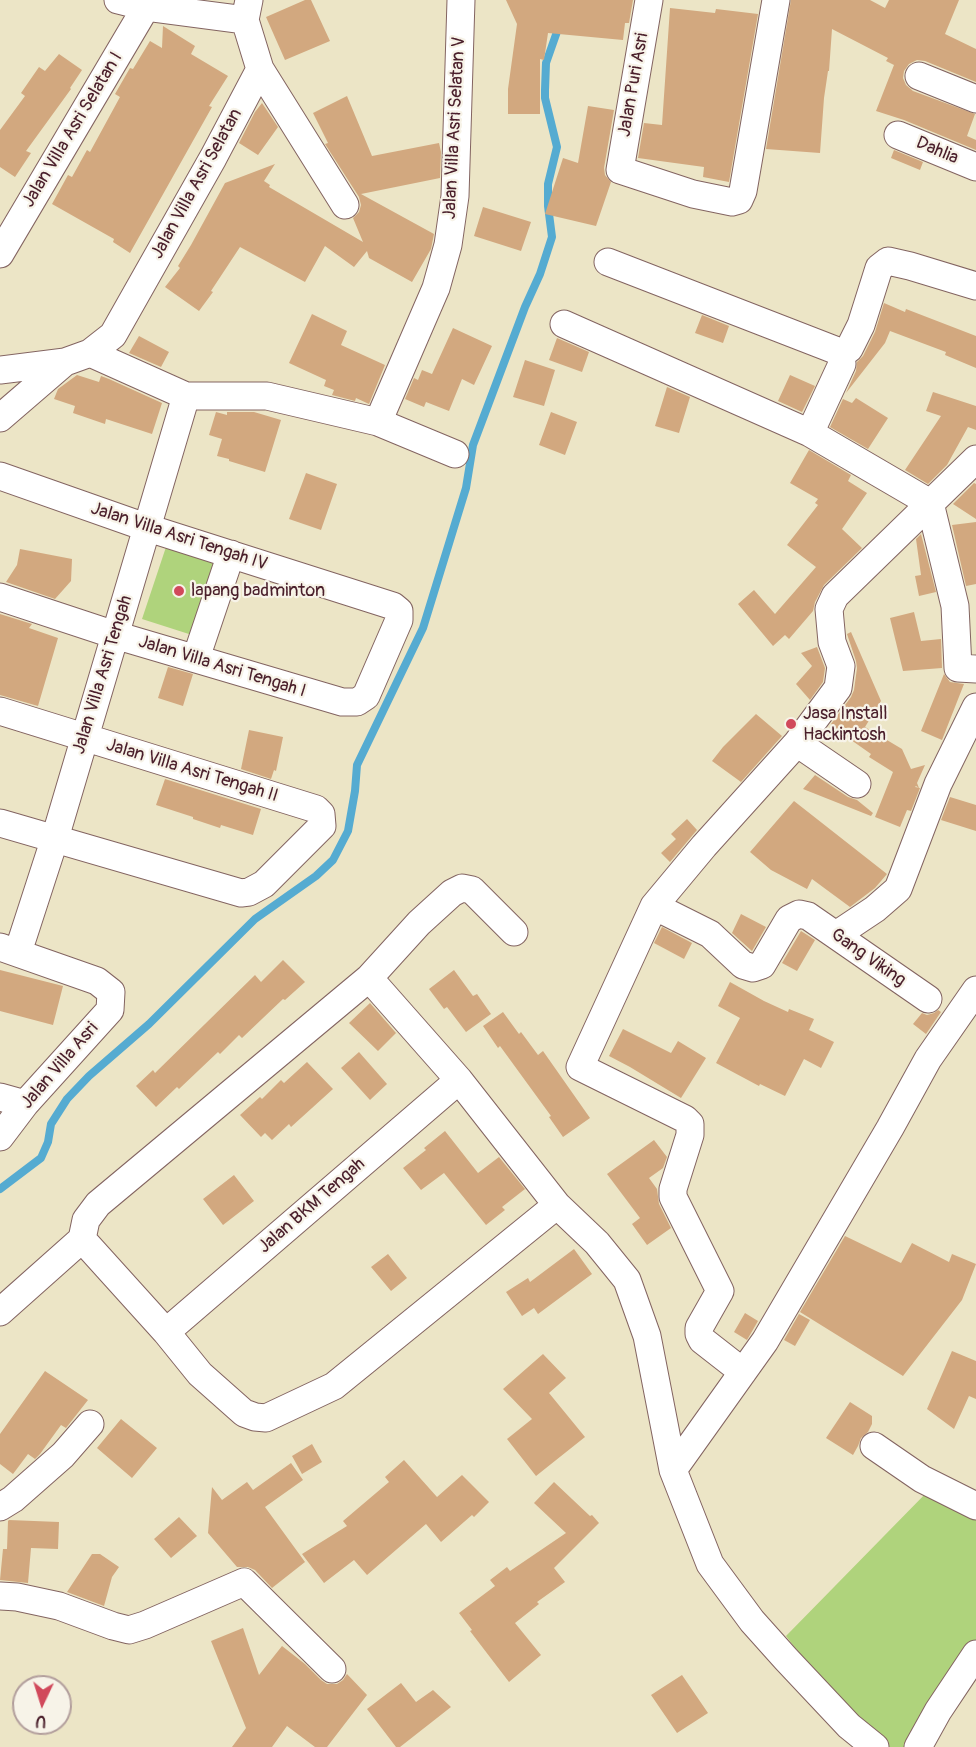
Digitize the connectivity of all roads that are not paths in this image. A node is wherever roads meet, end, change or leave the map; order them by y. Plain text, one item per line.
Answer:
1 (118, 0) edge
2 (461, 0) edge
3 (649, 0) edge
4 (776, 0) edge
5 (146, 7) junction
6 (247, 10) edge
7 (195, 14) junction
8 (257, 58) junction
9 (919, 76) dead end
10 (976, 99) edge
11 (898, 135) dead end
12 (976, 167) edge
13 (345, 205) dead end
14 (0, 254) edge
15 (608, 262) dead end
16 (976, 286) edge
17 (564, 324) dead end
18 (840, 354) junction
19 (77, 358) junction
20 (0, 370) edge
21 (186, 396) junction
22 (0, 418) edge
23 (378, 422) junction
24 (810, 433) junction
25 (455, 454) dead end
26 (976, 459) edge
27 (0, 476) edge
28 (930, 502) junction
29 (148, 528) junction
30 (231, 554) junction
31 (0, 597) edge
32 (115, 635) junction
33 (196, 658) junction
34 (976, 669) edge
35 (342, 702) joint
36 (976, 707) edge
37 (0, 711) edge
38 (84, 737) junction
39 (796, 743) junction
40 (857, 784) dead end
41 (0, 823) edge
42 (55, 838) junction
43 (654, 906) junction
44 (514, 932) dead end
45 (836, 935) junction
46 (9, 949) edge
47 (369, 978) junction
48 (976, 990) edge
49 (928, 999) dead end
50 (459, 1080) junction
51 (12, 1101) edge
52 (0, 1137) edge
53 (557, 1205) junction
54 (82, 1239) junction
55 (0, 1312) edge
56 (165, 1332) junction
57 (743, 1372) junction
58 (90, 1424) dead end
59 (874, 1446) dead end
60 (673, 1470) junction
61 (976, 1506) edge
62 (0, 1507) edge
63 (0, 1596) edge
64 (976, 1654) edge
65 (332, 1669) dead end
66 (875, 1747) edge
67 (918, 1747) edge

1 - 5 street
2 - 23 street, Jalan Villa Asri Selatan V
3 - 4 street, Jalan Puri Asri
5 - 7 street
5 - 14 street, Jalan Villa Asri Selatan I
6 - 7 street
6 - 8 street
7 - 8 street
8 - 13 street
8 - 19 street, Jalan Villa Asri Selatan
9 - 10 street
11 - 12 street, Dahlia
15 - 18 street
16 - 18 street
17 - 24 street
18 - 24 street
19 - 20 street
19 - 21 street
19 - 22 street, Jalan Villa Asri Selatan
21 - 23 street
21 - 29 street, Jalan Villa Asri Tengah
23 - 25 street
24 - 28 street
26 - 28 street
27 - 29 street, Jalan Villa Asri Tengah IV
28 - 34 street
28 - 39 street
29 - 30 street, Jalan Villa Asri Tengah IV
29 - 32 street, Jalan Villa Asri Tengah
30 - 33 street
30 - 35 street, Jalan Villa Asri Tengah IV
31 - 32 street, Jalan Villa Asri Tengah I
32 - 33 street, Jalan Villa Asri Tengah I
32 - 38 street, Jalan Villa Asri Tengah
33 - 35 street, Jalan Villa Asri Tengah I
36 - 45 street
37 - 38 street, Jalan Villa Asri Tengah II
38 - 42 street, Jalan Villa Asri Tengah
38 - 42 street, Jalan Villa Asri Tengah II
39 - 40 street
39 - 43 street
41 - 42 street
42 - 46 street, Jalan Villa Asri Tengah
43 - 45 street, Gang Viking
43 - 57 street
44 - 47 street
45 - 49 street, Gang Viking
46 - 51 street, Jalan Villa Asri
47 - 50 street
47 - 54 street
48 - 57 street
50 - 53 street
50 - 56 street, Jalan BKM Tengah
51 - 52 street, Jalan Villa Asri
53 - 56 street
53 - 60 street
54 - 55 street
54 - 56 street
57 - 60 street
58 - 62 street
59 - 61 street
60 - 66 street
63 - 65 street
64 - 67 street

